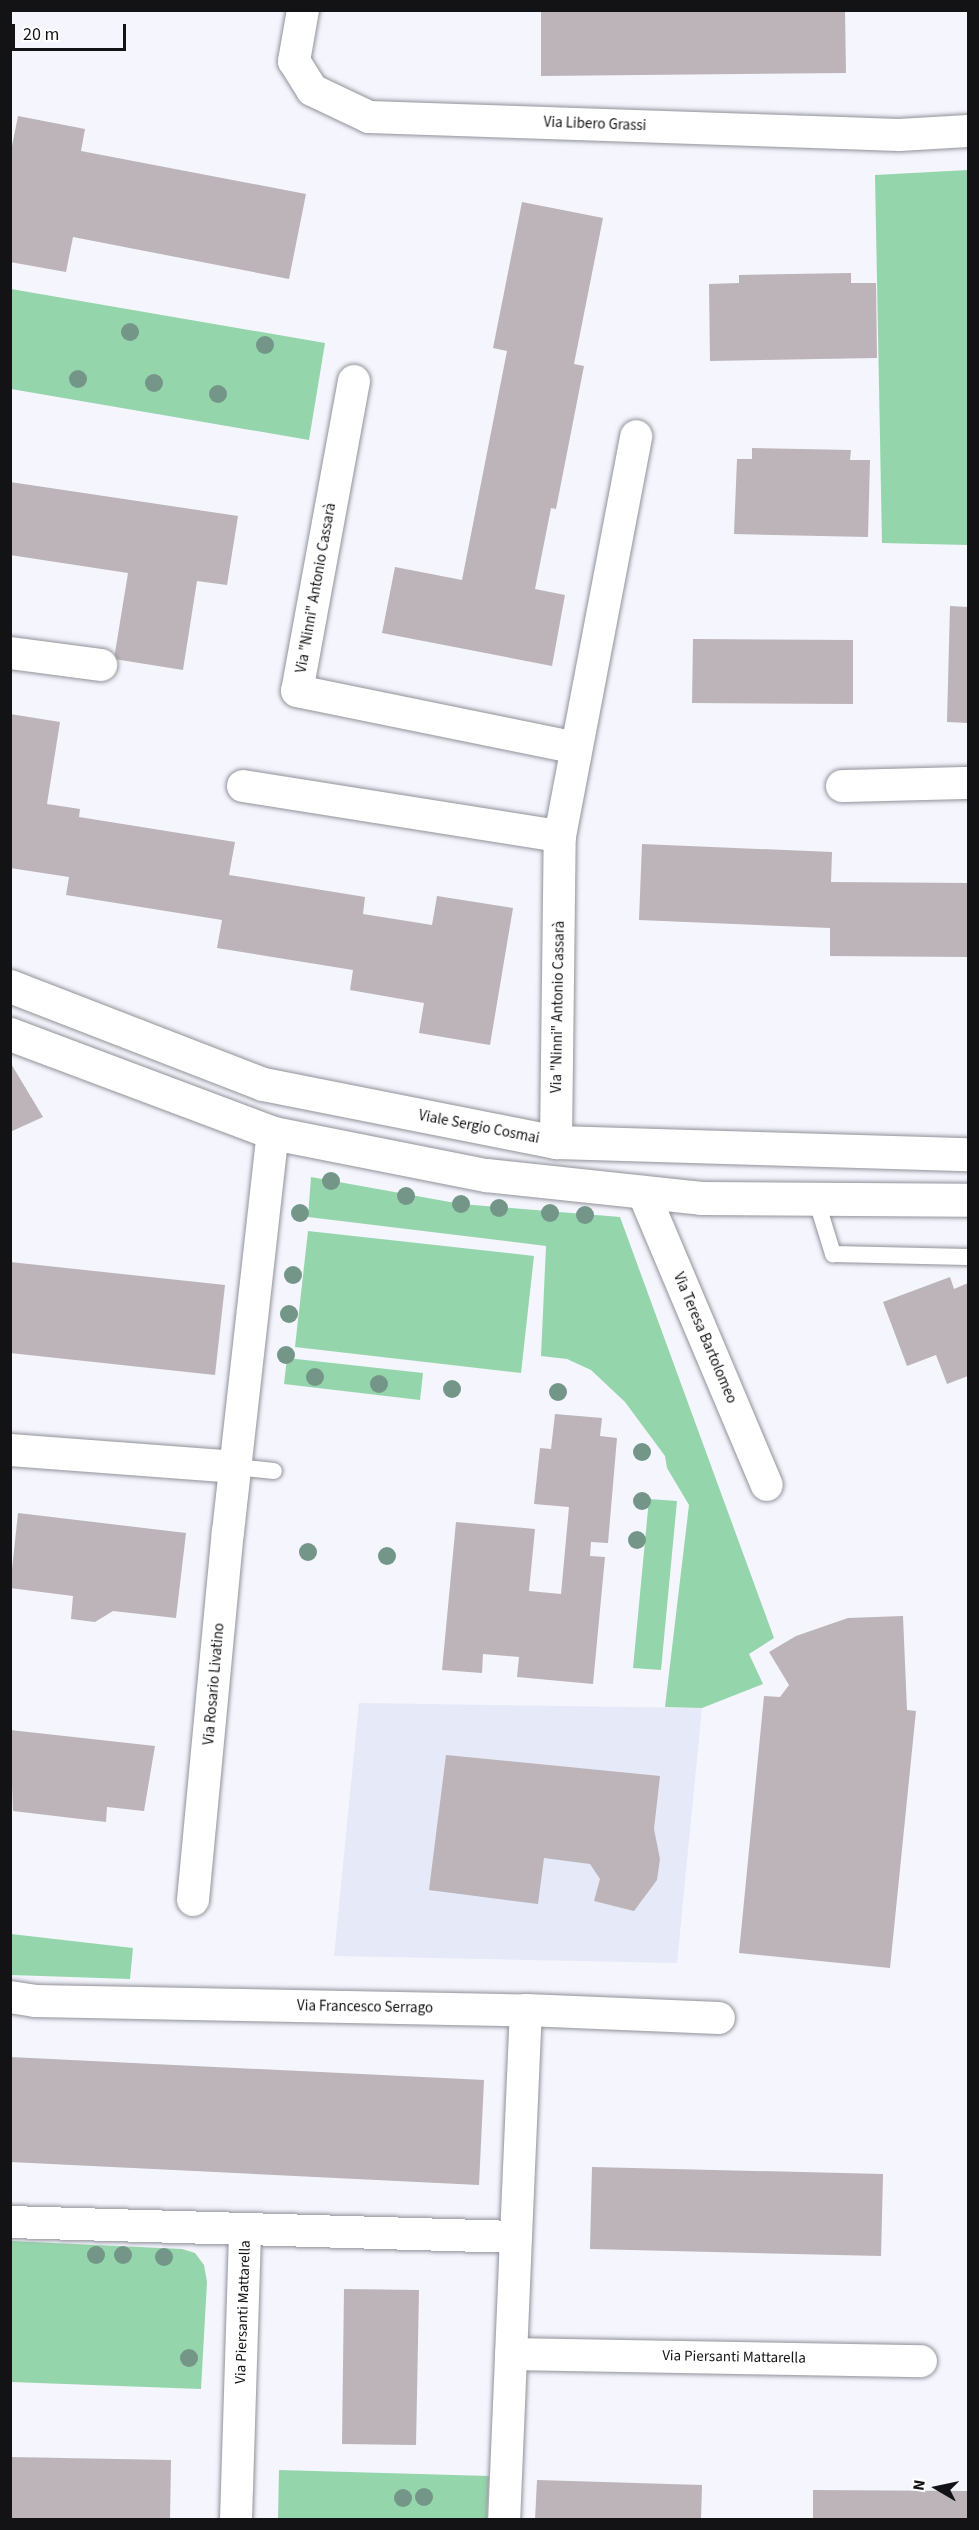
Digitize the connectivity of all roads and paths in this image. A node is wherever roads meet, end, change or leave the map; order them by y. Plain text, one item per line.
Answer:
1 (303, 10) edge
2 (969, 131) edge
3 (354, 381) dead end
4 (636, 436) dead end
5 (10, 653) edge
6 (101, 665) dead end
7 (576, 748) junction
8 (969, 783) edge
9 (243, 786) dead end
10 (842, 786) dead end
11 (560, 836) junction
12 (10, 986) edge
13 (10, 1034) edge
14 (273, 1133) junction
15 (556, 1142) junction
16 (969, 1154) edge
17 (643, 1192) junction
18 (816, 1199) junction
19 (969, 1200) edge
20 (969, 1257) edge
21 (10, 1450) edge
22 (236, 1467) junction
23 (274, 1471) dead end
24 (767, 1485) dead end
25 (193, 1900) dead end
26 (10, 1997) edge
27 (526, 2010) junction
28 (719, 2018) dead end
29 (10, 2222) edge
30 (245, 2232) junction
31 (516, 2237) junction
32 (511, 2354) junction
33 (921, 2361) dead end
34 (236, 2520) edge
35 (504, 2520) edge

1 - 2 street, Via Libero Grassi
3 - 7 street, Via "Ninni" Antonio Cassarà
4 - 7 street, Via "Ninni" Antonio Cassarà
5 - 6 street
7 - 11 street, Via "Ninni" Antonio Cassarà
8 - 10 street
9 - 11 street
11 - 15 street, Via "Ninni" Antonio Cassarà
12 - 15 street, Viale Sergio Cosmai
13 - 14 street
14 - 17 street
14 - 22 street, Via Rosario Livatino
15 - 16 street, Viale Sergio Cosmai
17 - 18 street
17 - 24 street, Via Teresa Bartolomeo
18 - 19 street
18 - 20 lane
21 - 22 street
22 - 23 lane
22 - 25 street, Via Rosario Livatino
26 - 27 street, Via Francesco Serrago
27 - 28 street, Via Francesco Serrago
27 - 31 street
29 - 30 street, Via Piersanti Mattarella
30 - 31 street
30 - 34 street, Via Piersanti Mattarella
31 - 32 street
32 - 33 street, Via Piersanti Mattarella
32 - 35 street

